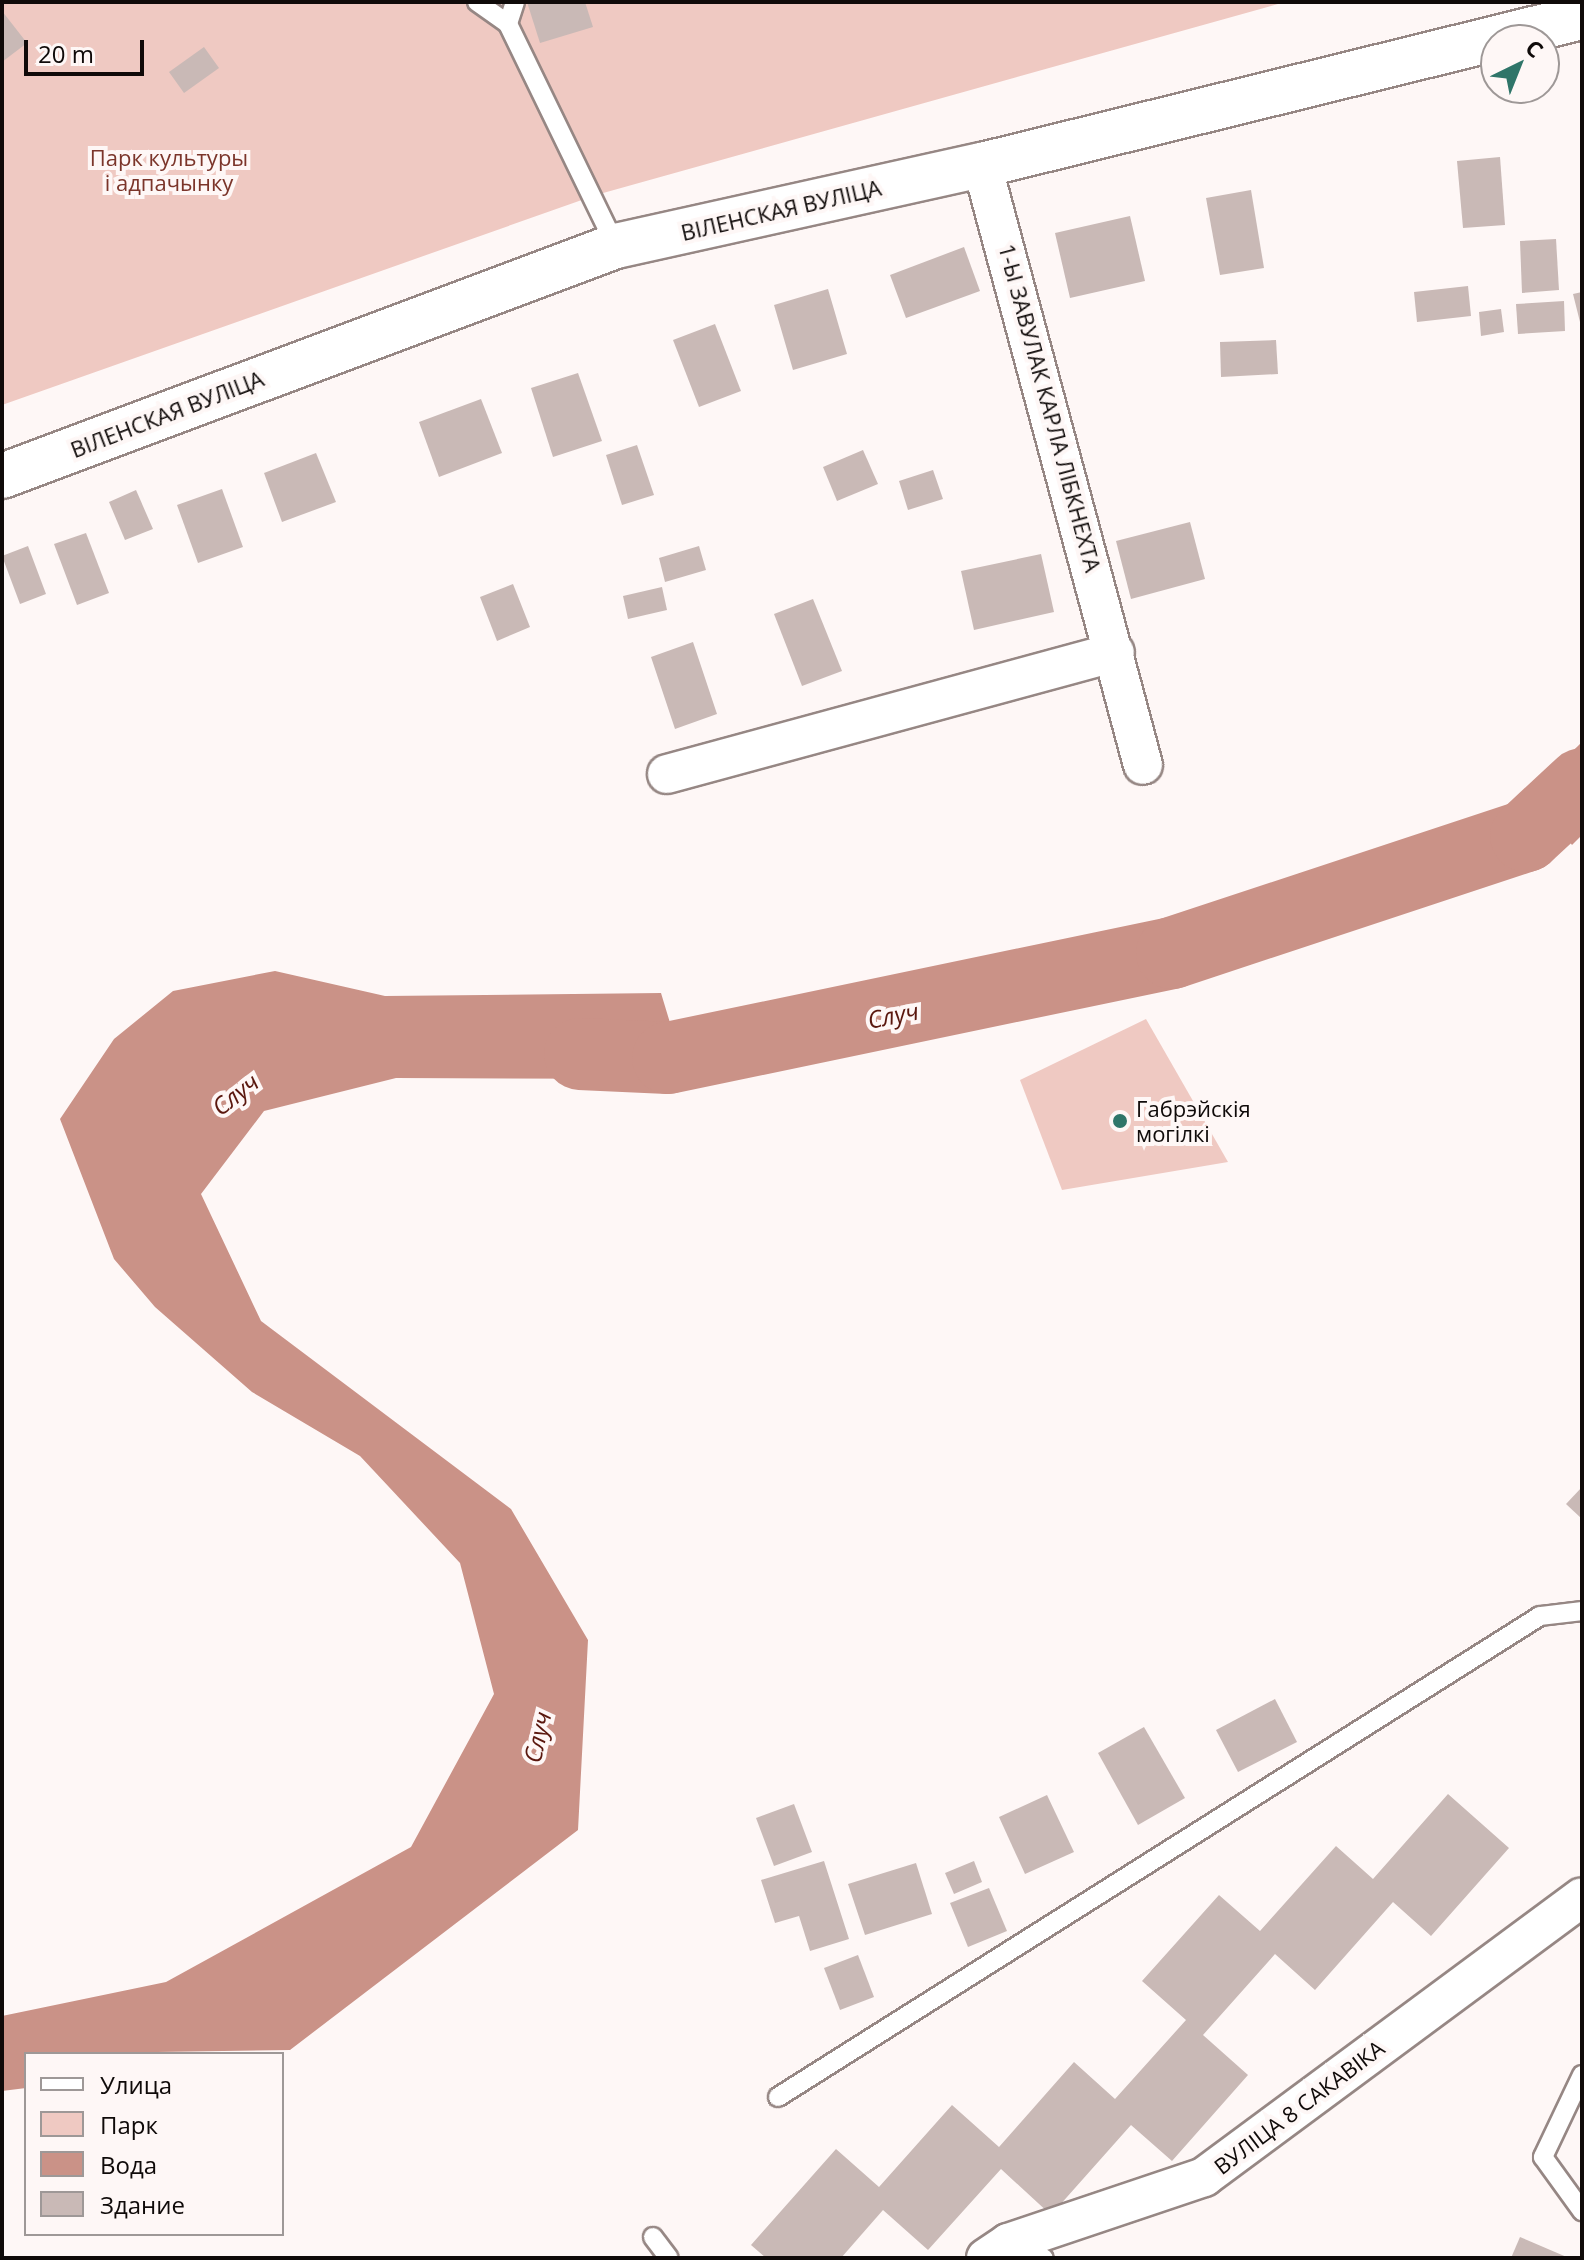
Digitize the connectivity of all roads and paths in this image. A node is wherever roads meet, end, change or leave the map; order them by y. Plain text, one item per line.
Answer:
1 (477, 2) edge
2 (515, 2) edge
3 (1582, 17) edge
4 (508, 24) junction
5 (982, 165) junction
6 (616, 246) junction
7 (2, 476) edge
8 (1115, 652) junction
9 (1143, 765) dead end
10 (667, 774) dead end
11 (1582, 1611) edge
12 (1582, 1897) edge
13 (1582, 2075) edge
14 (778, 2097) dead end
15 (1582, 2211) edge
16 (653, 2237) dead end
17 (997, 2250) edge
18 (669, 2258) edge
19 (1044, 2258) edge

1 - 4 lane
2 - 4 lane
3 - 5 main road, ВІЛЕНСКАЯ ВУЛІЦА
4 - 6 lane
5 - 6 main road, ВІЛЕНСКАЯ ВУЛІЦА
5 - 8 street, 1-Ы ЗАВУЛАК КАРЛА ЛІБКНЕХТА
6 - 7 main road, ВІЛЕНСКАЯ ВУЛІЦА
8 - 9 street, 1-Ы ЗАВУЛАК КАРЛА ЛІБКНЕХТА
8 - 10 street
11 - 14 lane
12 - 17 street, ВУЛІЦА 8 САКАВІКА
13 - 15 lane
16 - 18 lane
17 - 19 lane

